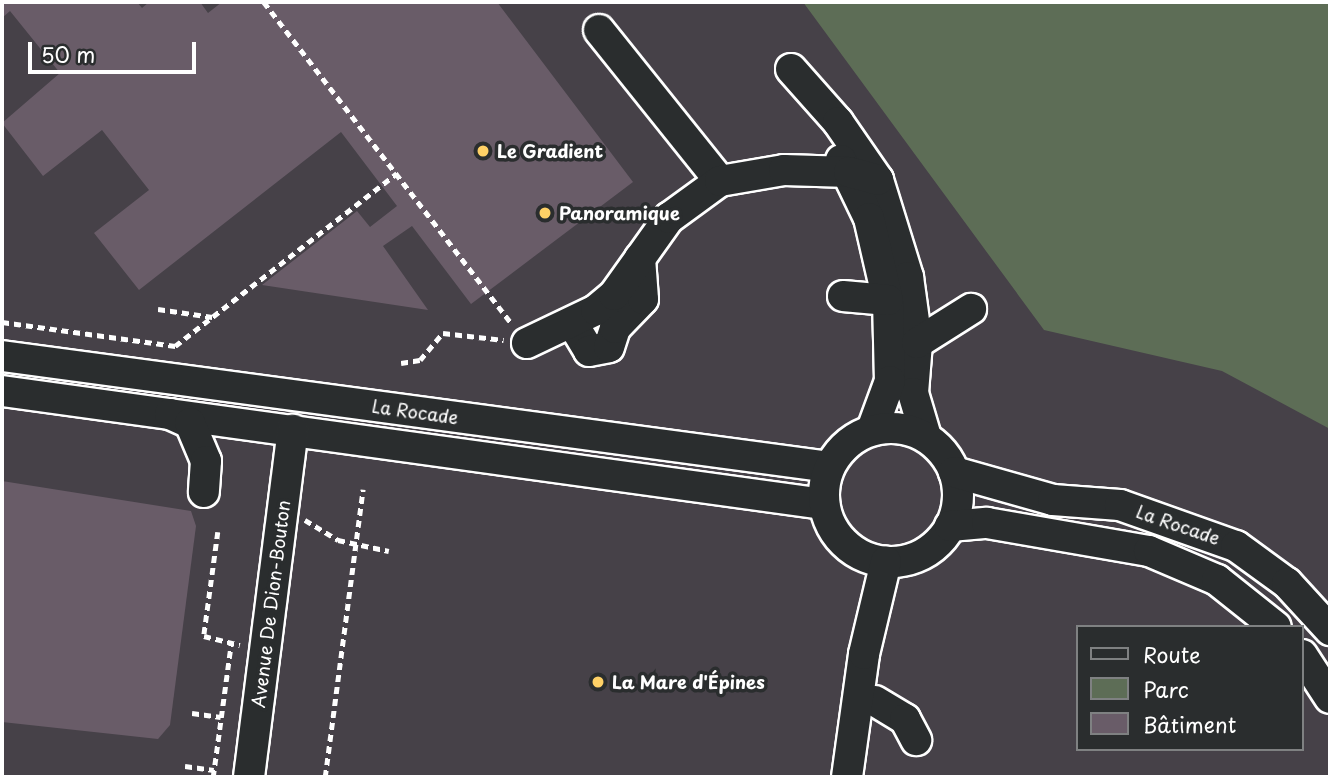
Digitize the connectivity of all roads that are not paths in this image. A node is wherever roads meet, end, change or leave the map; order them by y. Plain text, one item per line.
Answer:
1 (599, 30) dead end
2 (849, 172) junction
3 (878, 180) junction
4 (720, 181) junction
5 (843, 296) dead end
6 (888, 300) junction
7 (971, 309) dead end
8 (527, 343) road end
9 (917, 343) junction
10 (2, 356) edge
11 (2, 391) edge
12 (83, 402) junction
13 (2, 408) edge
14 (170, 414) junction
15 (293, 430) junction
16 (872, 430) junction
17 (926, 437) junction
18 (829, 467) junction
19 (954, 472) junction
20 (204, 492) dead end
21 (824, 504) junction
22 (950, 526) junction
23 (883, 561) junction
24 (1317, 607) edge
25 (1273, 625) edge
26 (1330, 630) edge
27 (1304, 658) edge
28 (1330, 698) edge
29 (875, 701) junction
30 (916, 740) dead end
31 (249, 777) edge
32 (848, 777) edge
33 (865, 777) edge

1 - 4 lane
2 - 3 lane
2 - 3 lane
2 - 4 lane
2 - 6 lane
3 - 9 lane
4 - 8 lane
5 - 6 lane
6 - 16 lane
7 - 9 lane
9 - 17 lane
10 - 18 lane, La Rocade
11 - 12 lane, La Rocade
12 - 13 lane
12 - 14 lane, La Rocade
14 - 15 lane, La Rocade
14 - 20 lane
15 - 21 lane, La Rocade
15 - 31 lane, Avenue De Dion-Bouton
16 - 17 lane
16 - 18 lane
17 - 19 lane
18 - 21 lane
19 - 22 lane
19 - 24 lane, La Rocade
21 - 23 lane
22 - 23 lane
22 - 25 lane, La Rocade
23 - 29 lane
23 - 32 lane
24 - 26 lane, La Rocade
27 - 28 lane
29 - 30 lane
29 - 33 lane

